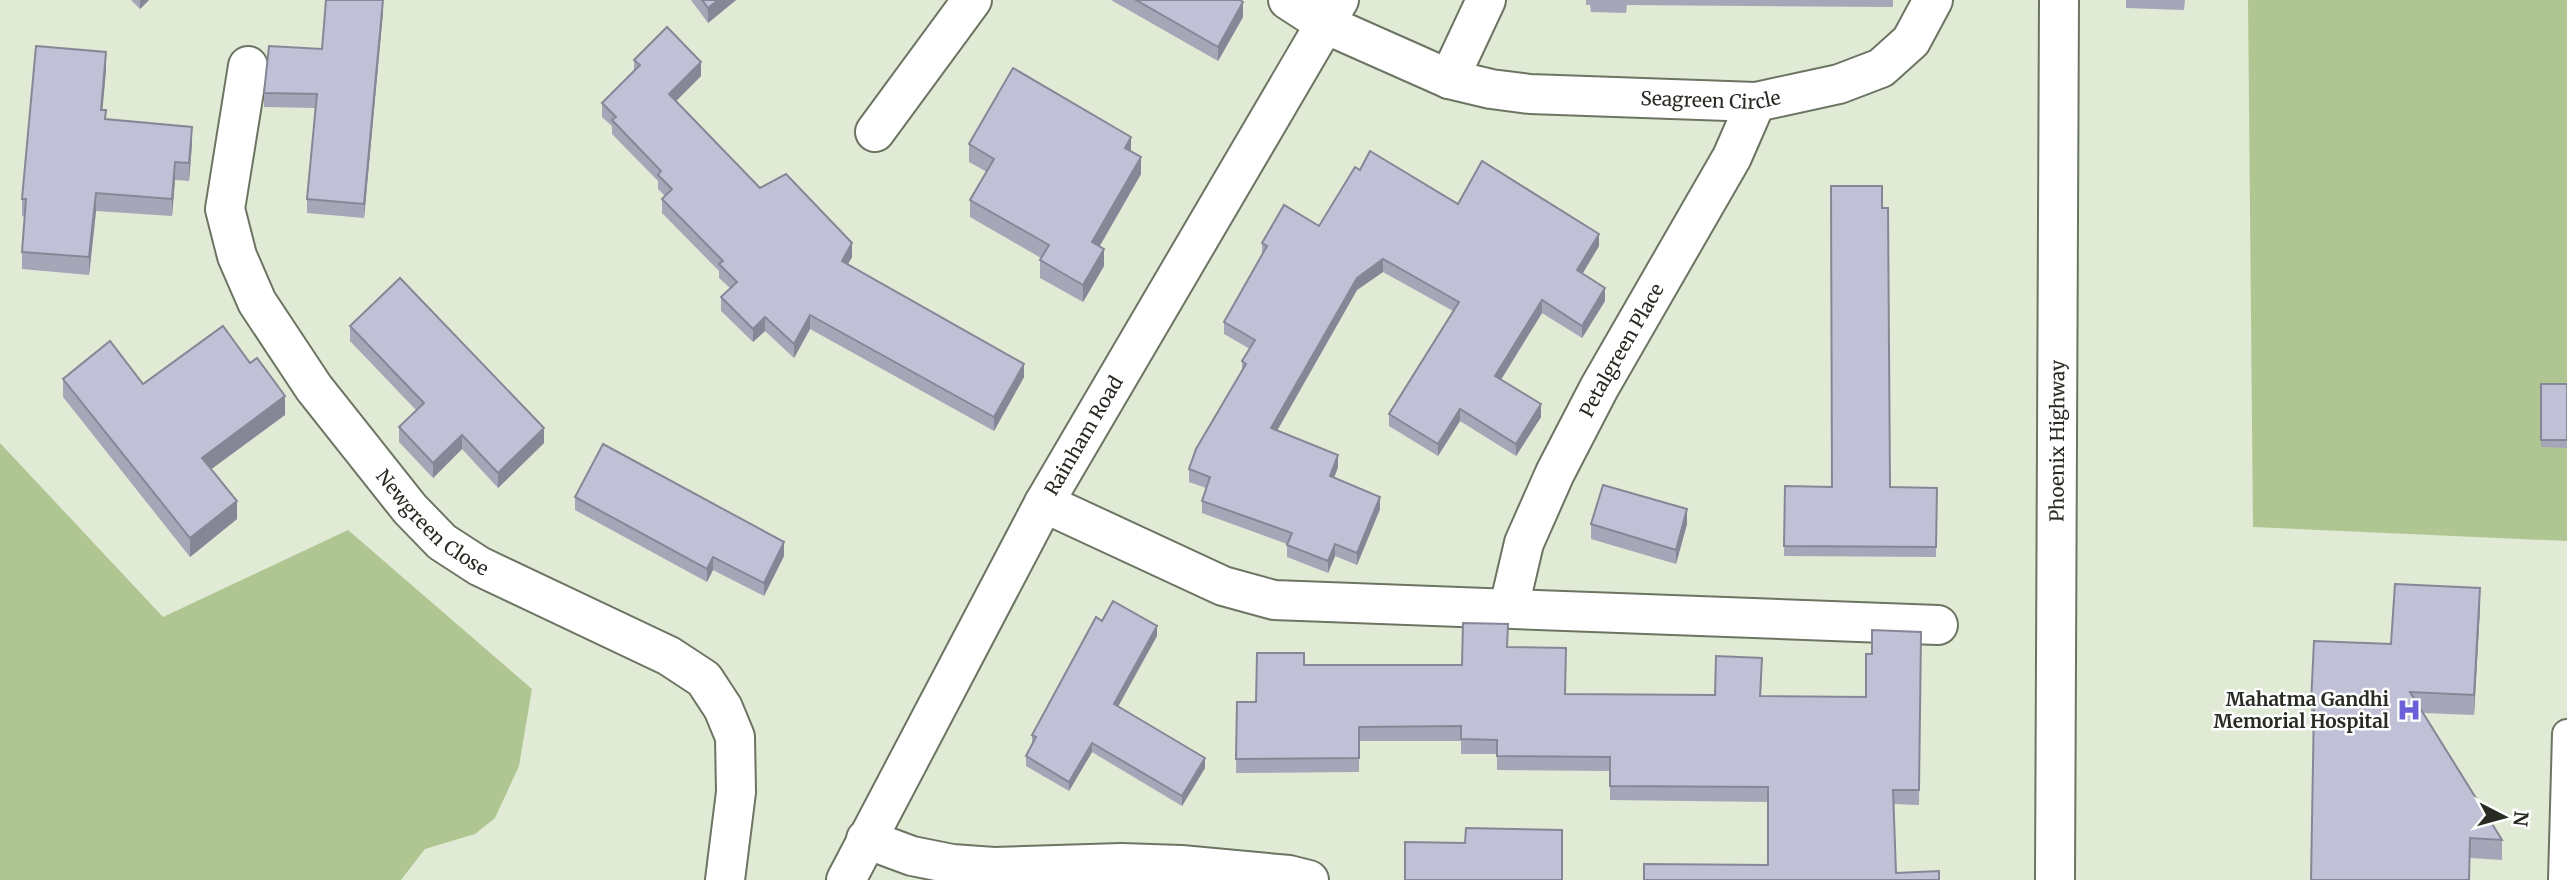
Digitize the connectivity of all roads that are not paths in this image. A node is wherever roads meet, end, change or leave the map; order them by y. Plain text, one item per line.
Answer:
1 (972, 0) edge
2 (1288, 0) edge
3 (1486, 0) edge
4 (1933, 0) edge
5 (2059, 0) edge
6 (1332, 12) edge
7 (248, 66) dead end
8 (1449, 79) junction
9 (1756, 102) junction
10 (875, 132) dead end
11 (1044, 503) junction
12 (1509, 607) junction
13 (1938, 625) dead end
14 (2567, 734) edge
15 (866, 839) junction
16 (725, 880) edge
17 (846, 880) edge
18 (1309, 880) edge
19 (2055, 880) edge
20 (2563, 880) edge

1 - 10 street
2 - 6 street, Seagreen Circle
3 - 8 street
4 - 9 street, Seagreen Circle
5 - 19 street, Phoenix Highway
6 - 8 street, Seagreen Circle
6 - 11 street, Rainham Road
7 - 16 street, Newgreen Close
8 - 9 street, Seagreen Circle
9 - 12 street, Petalgreen Place
11 - 12 street
11 - 15 street, Rainham Road
12 - 13 street
14 - 20 lane
15 - 17 street, Rainham Road
15 - 18 street

